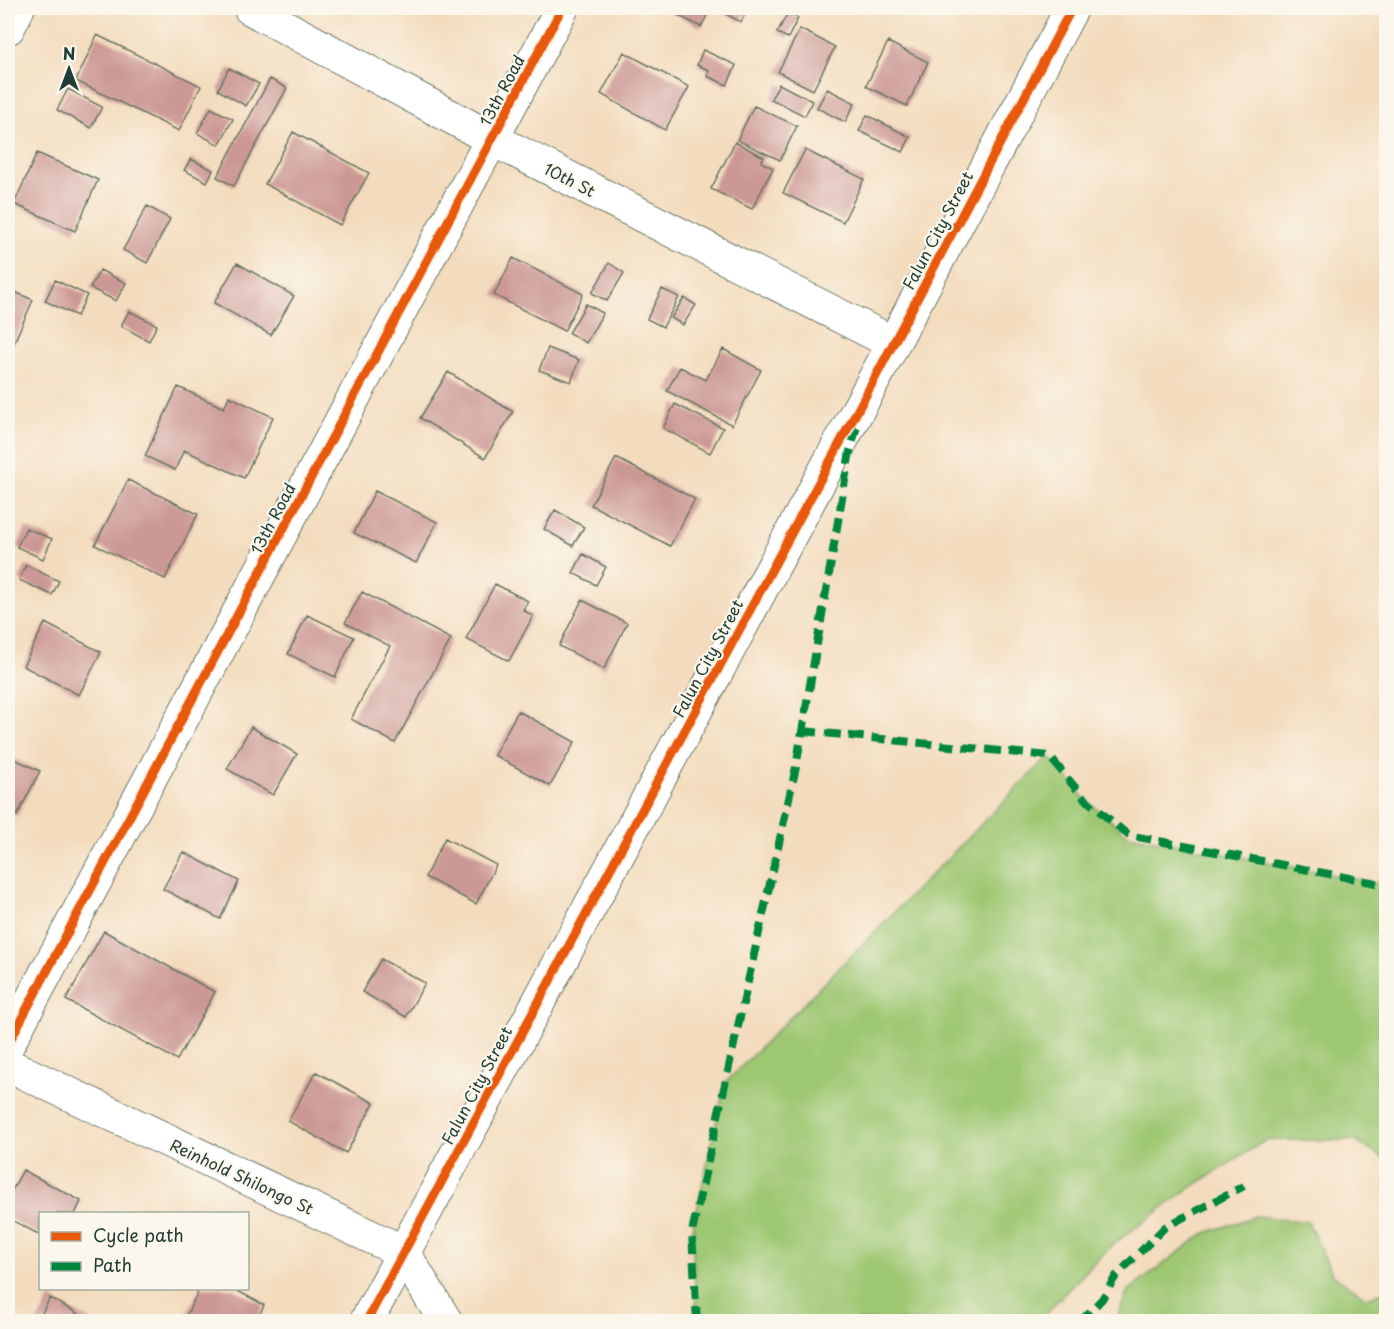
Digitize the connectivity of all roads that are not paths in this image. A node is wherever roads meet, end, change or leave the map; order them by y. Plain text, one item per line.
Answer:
1 (18, 8) edge
2 (250, 8) edge
3 (562, 8) edge
4 (1072, 8) edge
5 (8, 28) edge
6 (492, 139) junction
7 (893, 343) junction
8 (8, 1044) edge
9 (8, 1065) edge
10 (403, 1252) junction
11 (366, 1322) edge
12 (446, 1322) edge

1 - 5 street
2 - 6 street, 10th St
3 - 6 street, 13th Road
4 - 7 street, Falun City Street
6 - 7 street, 10th St
6 - 8 street, 13th Road
7 - 10 street, Falun City Street
9 - 10 street, Reinhold Shilongo St
10 - 11 street, Falun City Street
10 - 12 street

